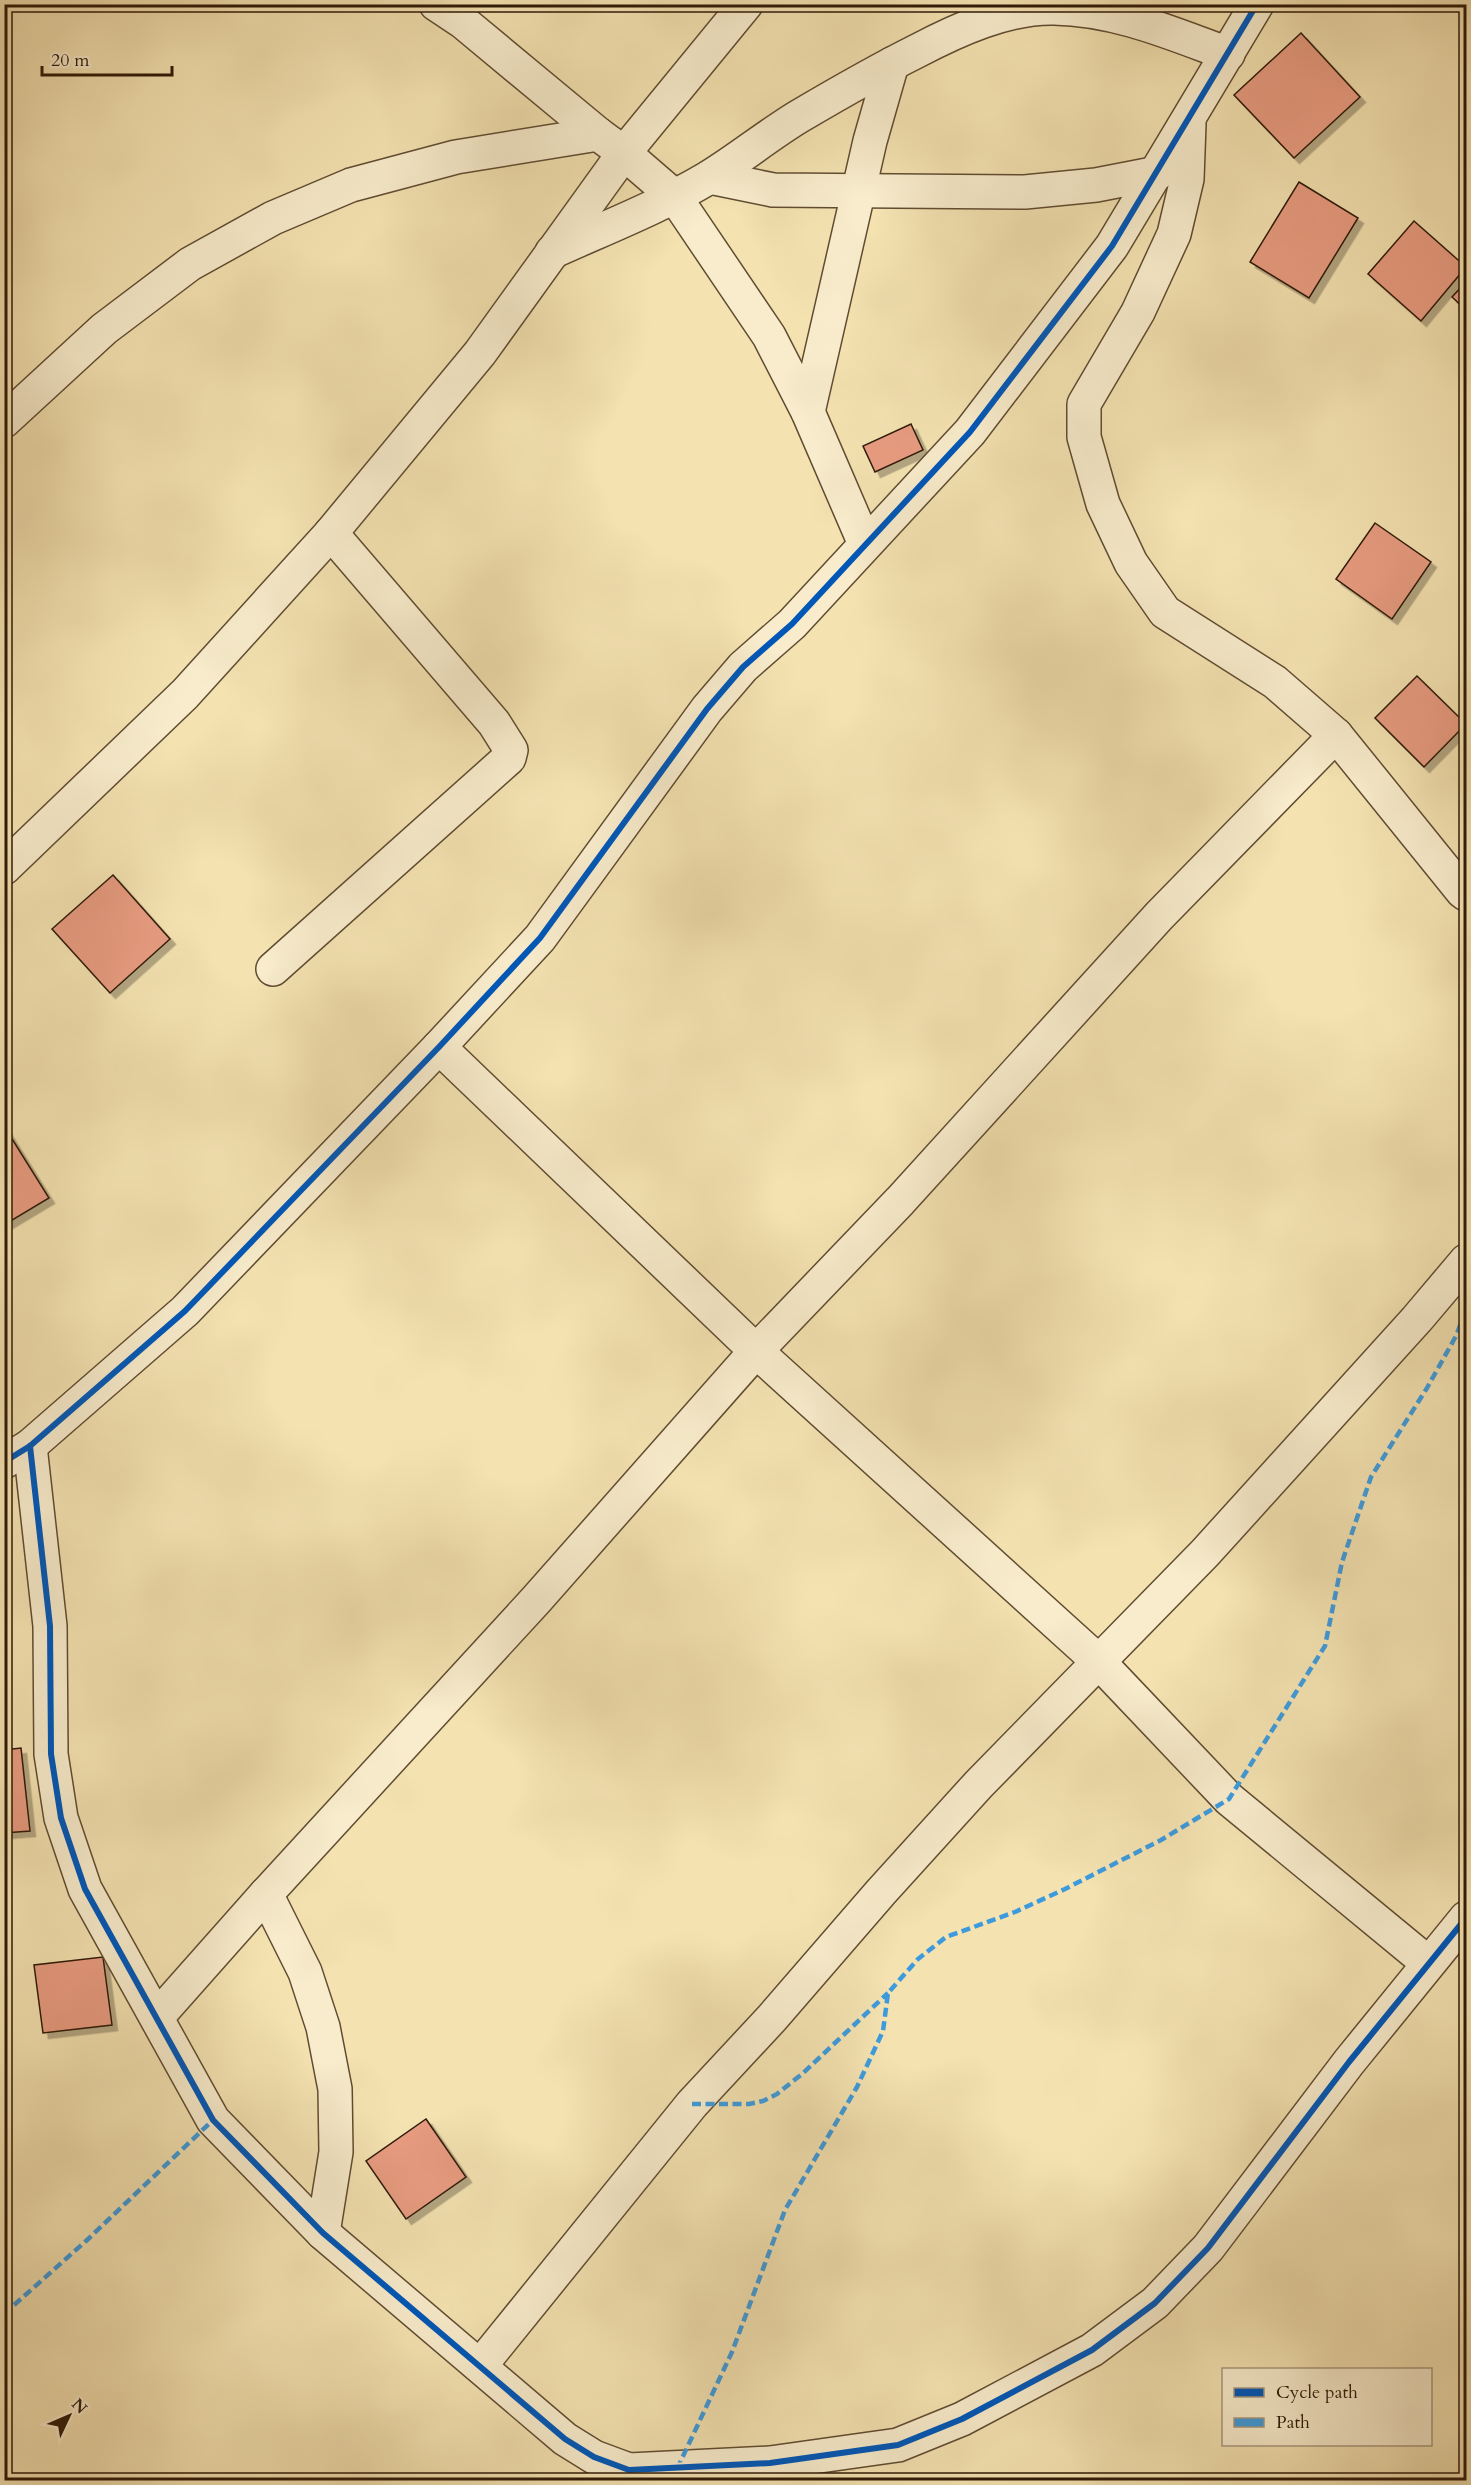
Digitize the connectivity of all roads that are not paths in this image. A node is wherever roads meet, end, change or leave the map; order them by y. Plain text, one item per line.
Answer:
1 (436, 4) edge
2 (746, 4) edge
3 (1257, 4) edge
4 (1228, 54) junction
5 (892, 63) junction
6 (1189, 122) junction
7 (598, 134) junction
8 (624, 153) junction
9 (1158, 172) junction
10 (710, 177) junction
11 (859, 189) junction
12 (675, 197) junction
13 (551, 252) junction
14 (808, 412) junction
15 (4, 421) edge
16 (331, 533) junction
17 (865, 544) junction
18 (1336, 735) junction
19 (4, 868) edge
20 (1467, 894) edge
21 (273, 969) dead end
22 (439, 1047) junction
23 (1467, 1261) edge
24 (756, 1351) junction
25 (17, 1454) edge
26 (1098, 1661) junction
27 (266, 1894) junction
28 (1467, 1918) edge
29 (1428, 1963) junction
30 (157, 2017) junction
31 (323, 2233) junction
32 (480, 2366) junction

1 - 7 street
2 - 8 street
3 - 4 street
4 - 5 street
4 - 6 street
5 - 10 street
5 - 11 street
6 - 9 street
6 - 18 street
7 - 8 street
7 - 15 street
8 - 12 street
8 - 13 street
9 - 11 street
9 - 17 street
10 - 11 street
10 - 12 street
11 - 14 street
12 - 13 street
12 - 14 street
13 - 16 street
14 - 17 street
16 - 19 street
16 - 21 street
17 - 22 street
18 - 20 street
18 - 24 street
22 - 24 street
22 - 25 street
23 - 26 street
24 - 26 street
24 - 27 street
25 - 30 street
26 - 29 street
26 - 32 street
27 - 30 street
27 - 31 street
28 - 29 street
29 - 32 street
30 - 31 street
31 - 32 street

